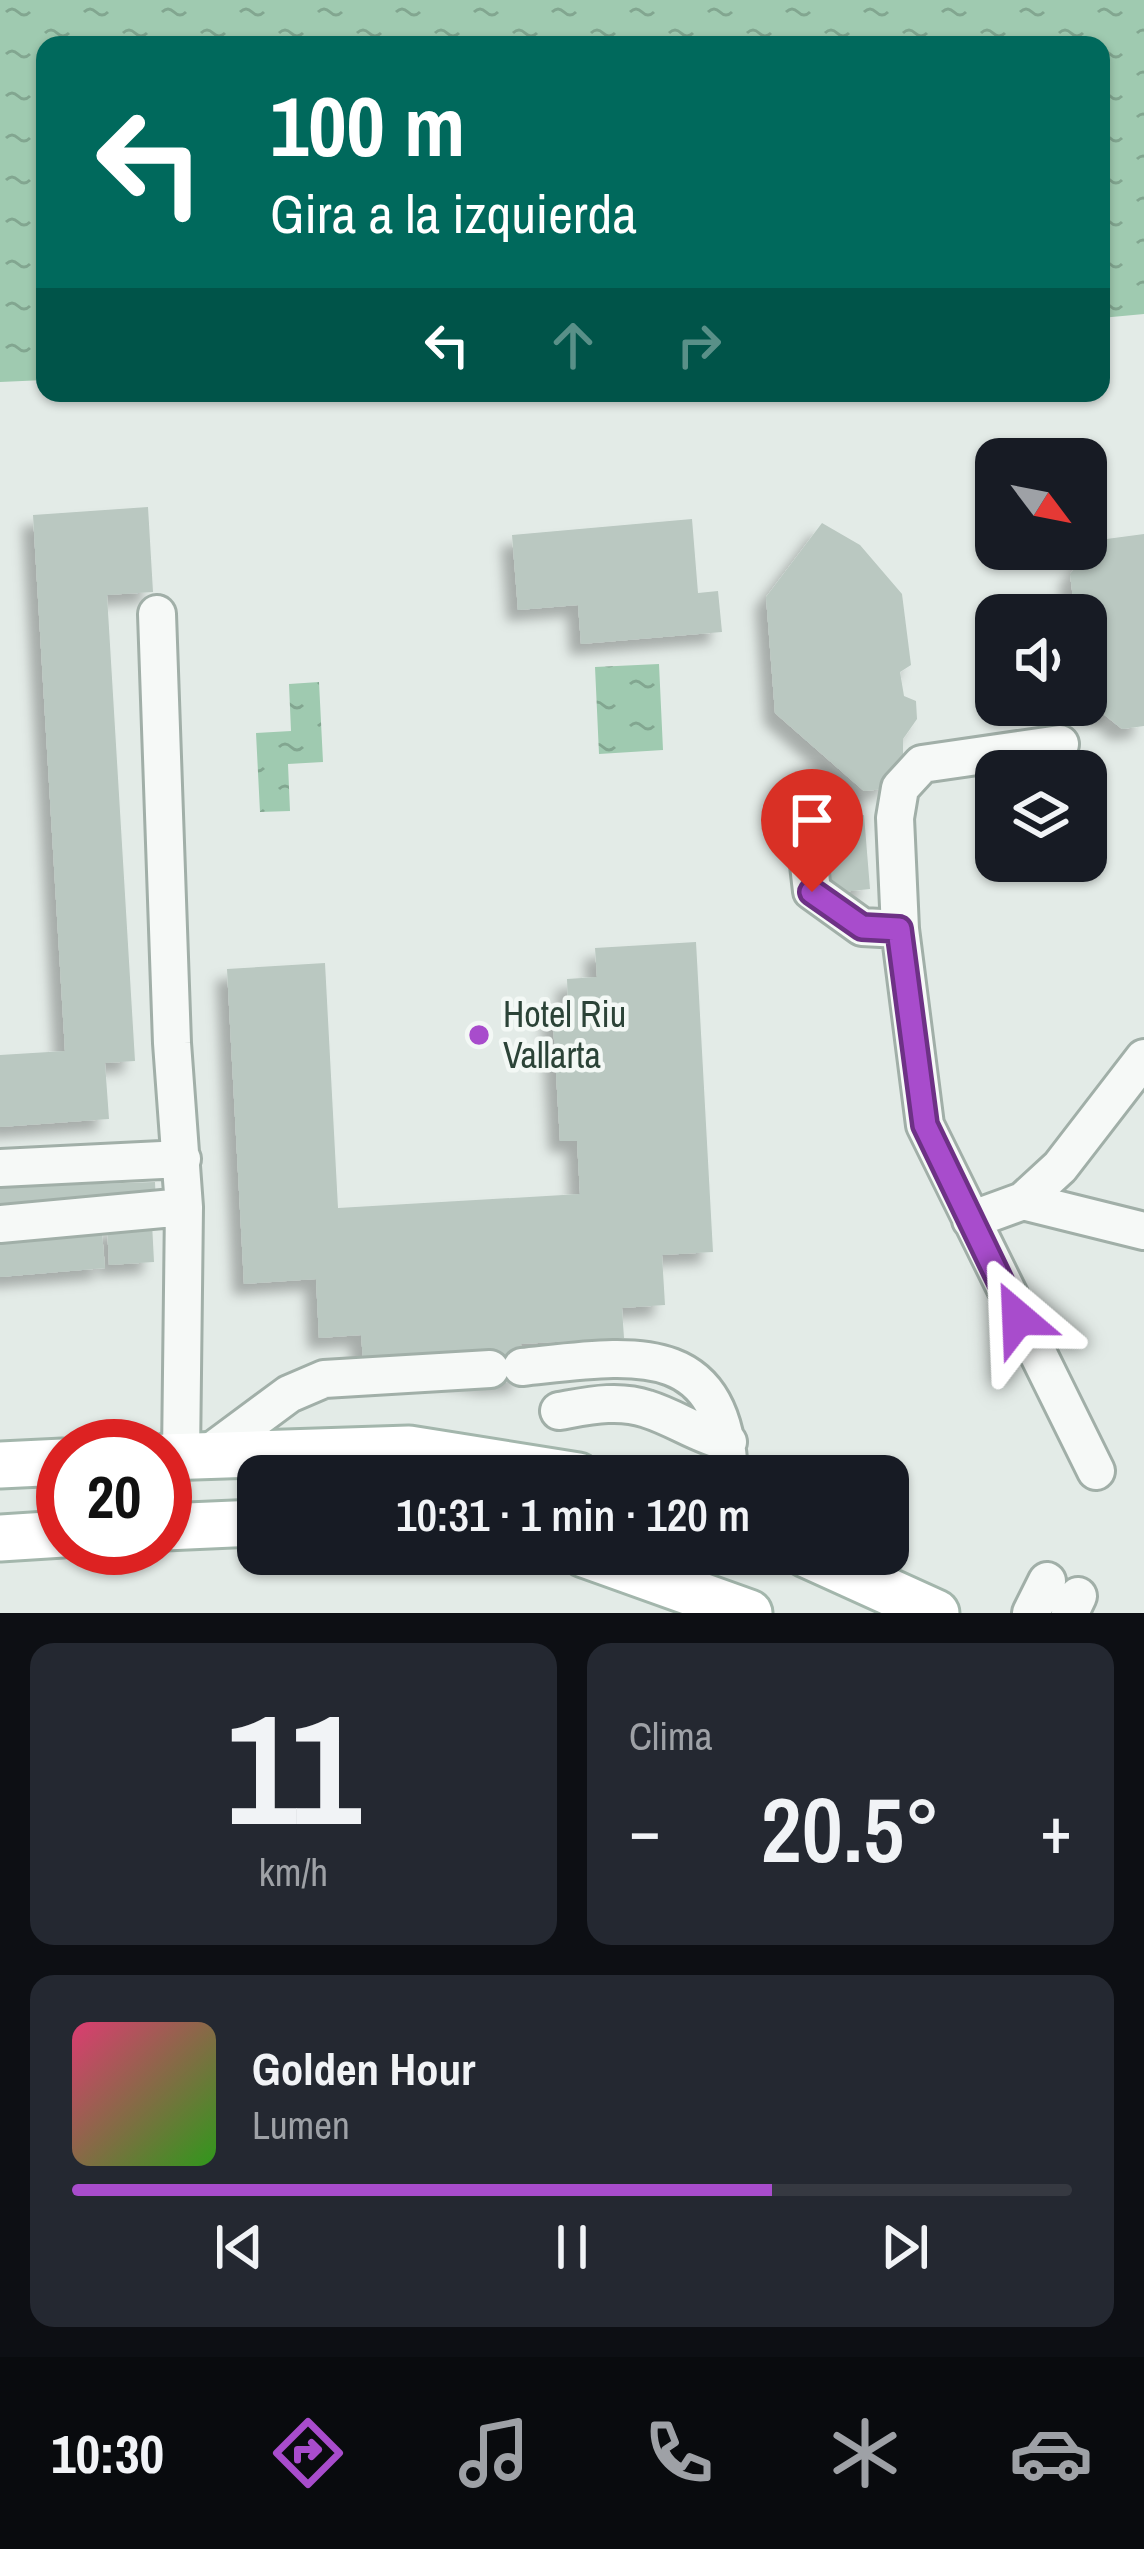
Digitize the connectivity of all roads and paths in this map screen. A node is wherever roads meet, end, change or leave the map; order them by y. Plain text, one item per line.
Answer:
1 (158, 614) dead end
2 (1060, 744) dead end
3 (805, 820) dead end
4 (899, 929) junction
5 (1144, 1058) edge
6 (182, 1160) junction
7 (0, 1168) edge
8 (1023, 1201) junction
9 (184, 1207) junction
10 (971, 1220) junction
11 (0, 1224) edge
12 (1144, 1231) edge
13 (559, 1411) dead end
14 (185, 1419) edge
15 (192, 1452) edge
16 (447, 1455) edge
17 (724, 1455) edge
18 (728, 1455) edge
19 (192, 1456) edge
20 (36, 1463) edge
21 (0, 1465) edge
22 (1096, 1471) dead end
23 (237, 1524) edge
24 (192, 1526) edge
25 (36, 1536) edge
26 (0, 1538) edge
27 (642, 1575) edge
28 (852, 1575) edge
29 (748, 1613) edge
30 (936, 1613) edge

1 - 6 street
2 - 4 street
3 - 4 street
4 - 10 street
5 - 8 street
6 - 7 street
6 - 9 street
8 - 10 street
8 - 12 street
9 - 11 street
9 - 14 street
10 - 22 street
13 - 17 street
15 - 18 street
16 - 19 main road
20 - 21 main road
23 - 24 main road
25 - 26 main road
27 - 29 main road
28 - 30 main road

